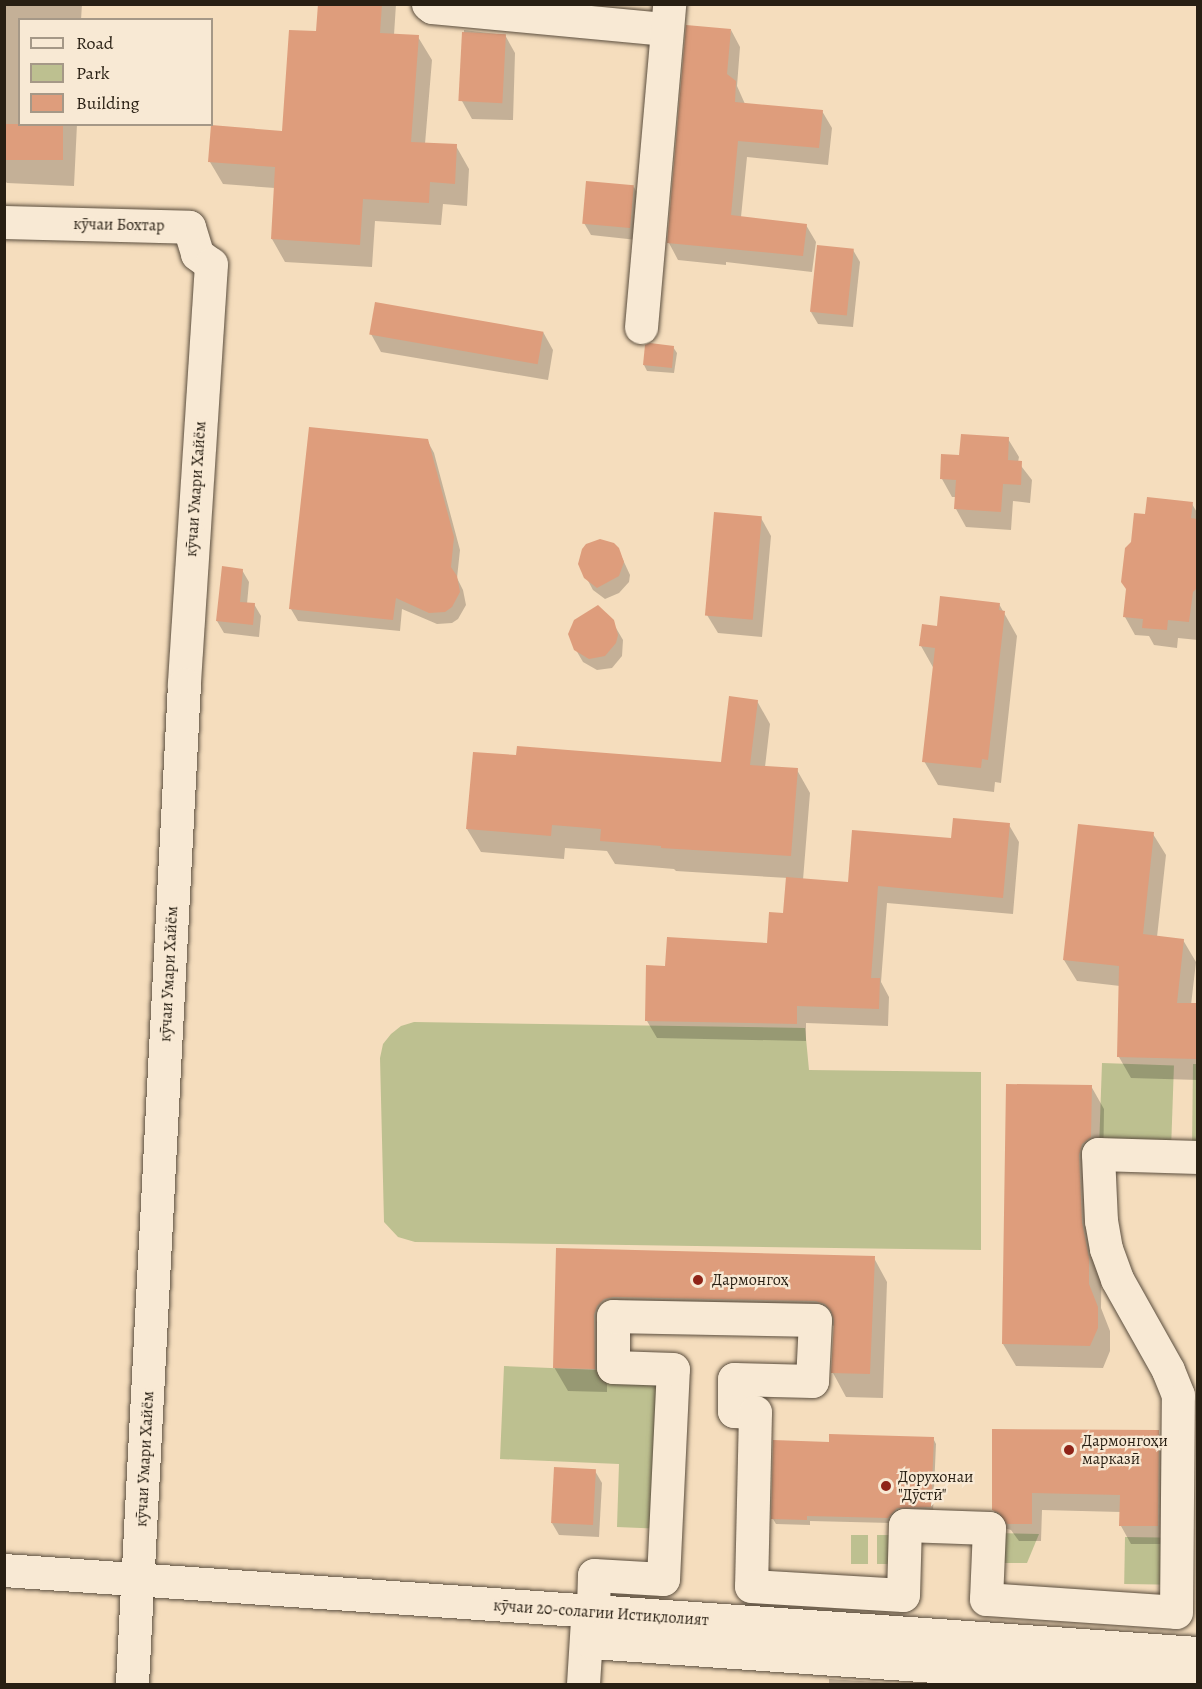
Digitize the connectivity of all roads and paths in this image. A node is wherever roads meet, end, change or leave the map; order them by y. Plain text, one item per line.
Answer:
1 (428, 4) edge
2 (668, 17) edge
3 (4, 222) edge
4 (211, 264) joint
5 (641, 327) dead end
6 (1197, 1157) edge
7 (4, 1570) edge
8 (139, 1580) junction
9 (590, 1612) junction
10 (1197, 1653) edge
11 (132, 1684) edge
12 (583, 1684) edge
13 (1191, 1684) edge

1 - 2 street
2 - 5 street
3 - 4 street, кӯчаи Бохтар
4 - 8 street, кӯчаи Умари Хайём
6 - 9 street
7 - 8 street, кӯчаи 20-солагии Истиқлолият
8 - 9 street, кӯчаи 20-солагии Истиқлолият
8 - 11 street, кӯчаи Умари Хайём
9 - 10 street, кӯчаи 20-солагии Истиқлолият
9 - 12 street
9 - 13 street

